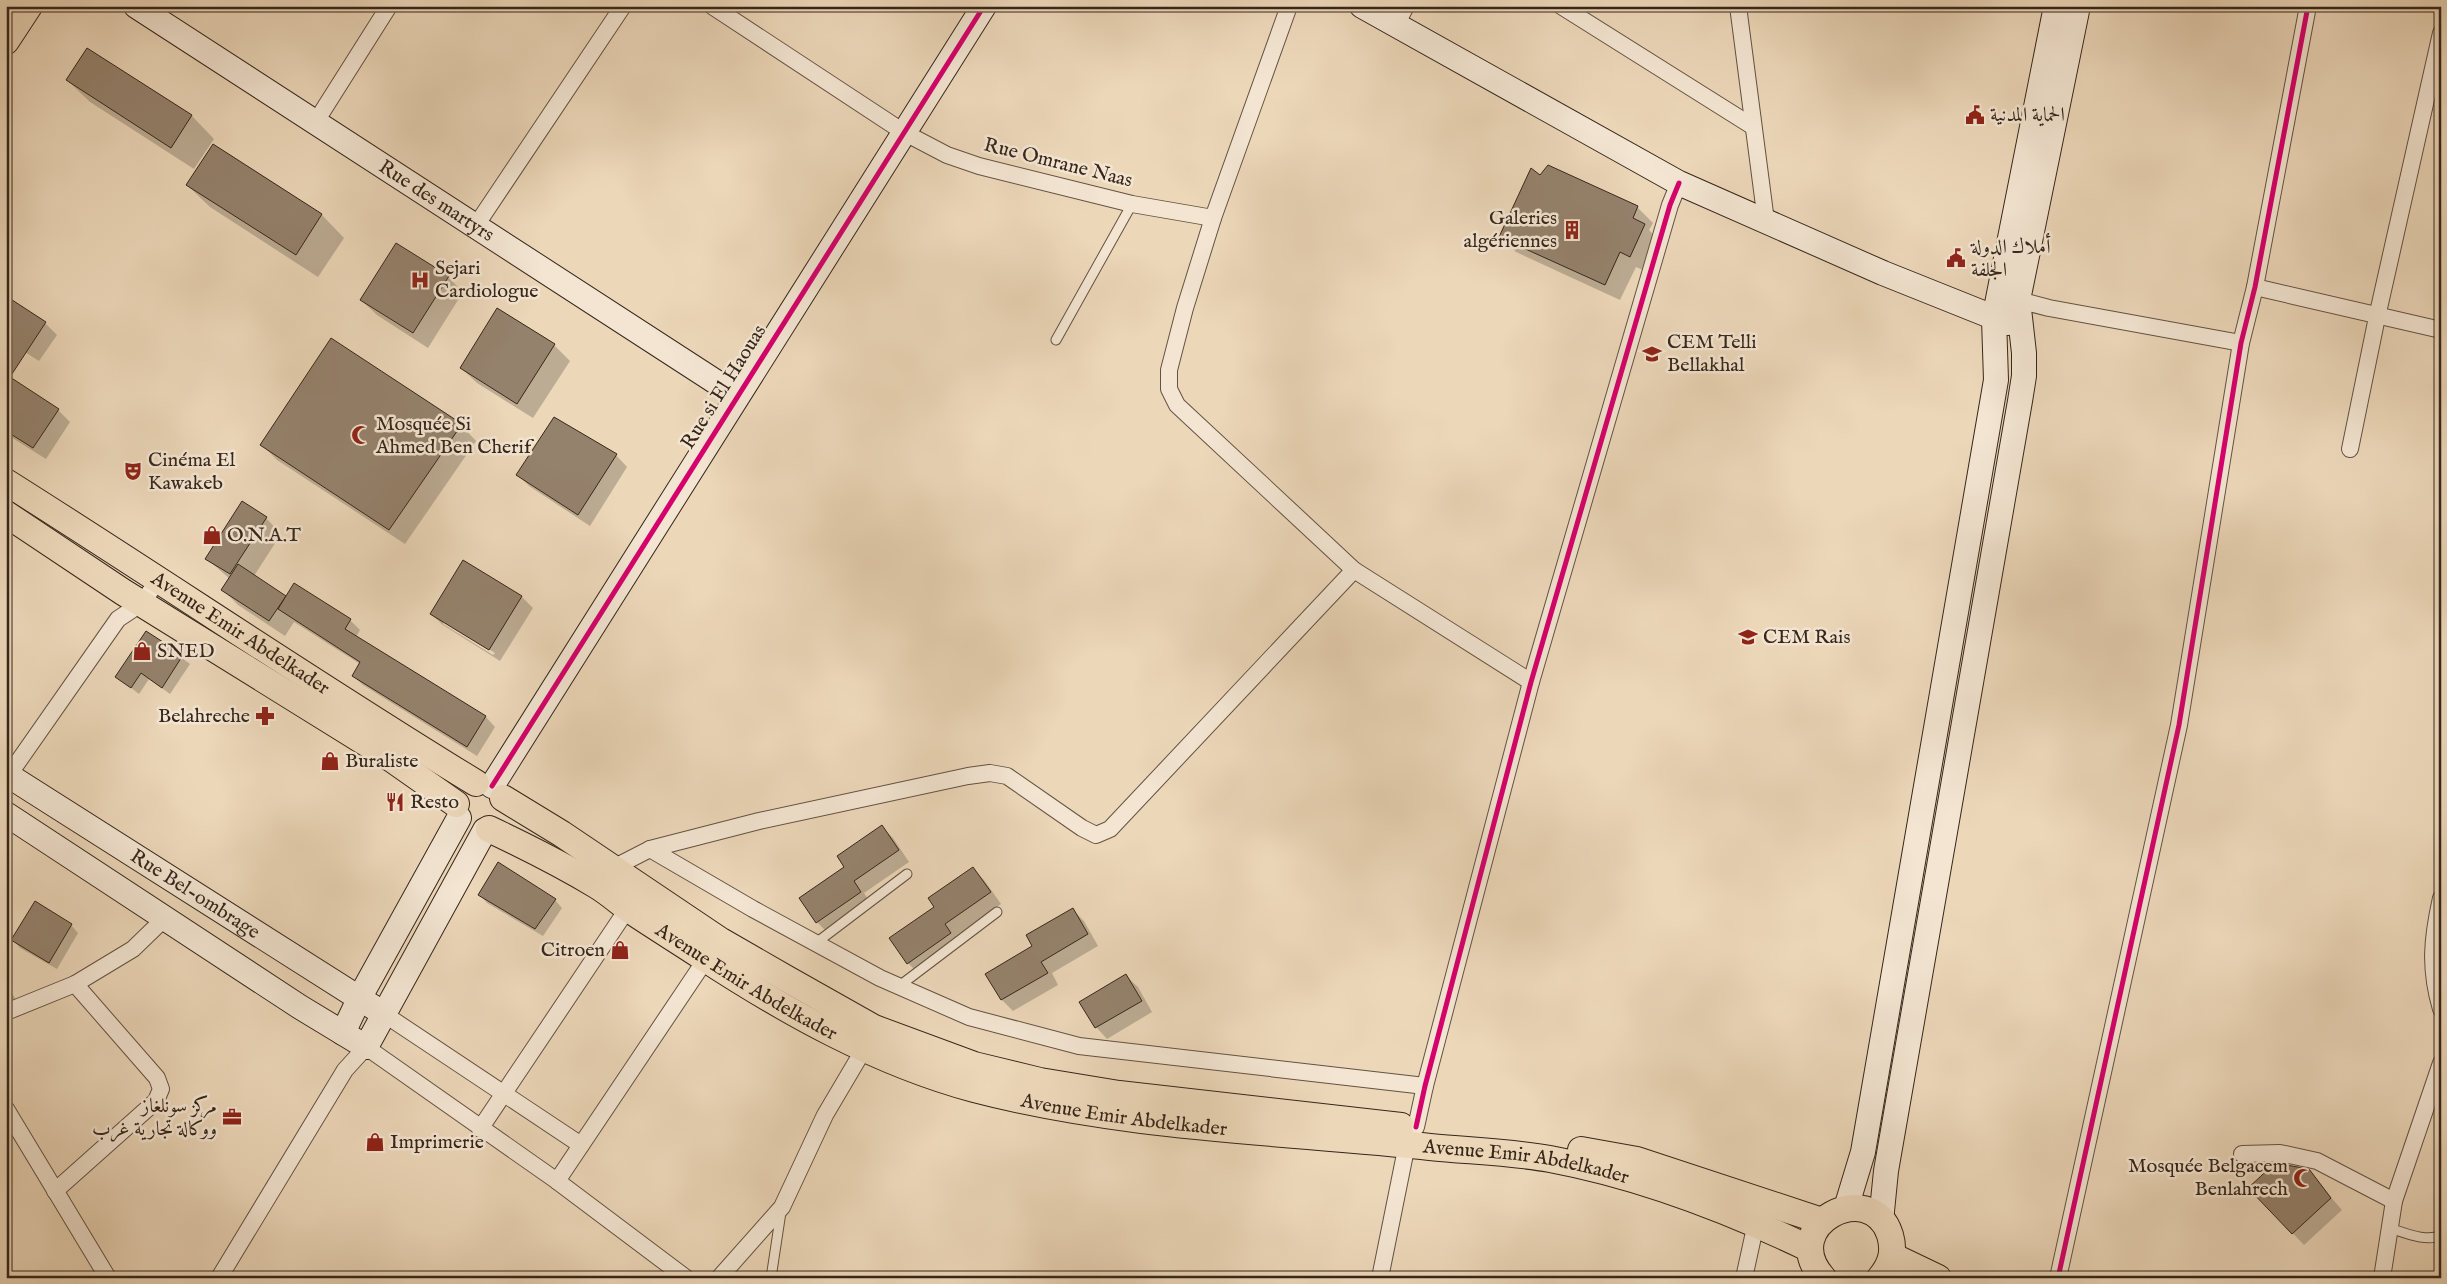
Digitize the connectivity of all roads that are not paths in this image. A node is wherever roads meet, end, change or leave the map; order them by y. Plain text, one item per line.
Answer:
1 (29, 6) edge
2 (136, 6) edge
3 (389, 6) edge
4 (624, 6) edge
5 (712, 6) edge
6 (984, 6) edge
7 (1289, 6) edge
8 (1362, 6) edge
9 (1561, 6) edge
10 (1738, 6) edge
11 (2056, 6) edge
12 (2078, 6) edge
13 (2308, 6) edge
14 (1401, 16) edge
15 (2441, 33) edge
16 (6, 41) edge
17 (315, 123) junction
18 (1752, 126) junction
19 (905, 133) junction
20 (1679, 183) junction
21 (1132, 204) junction
22 (1213, 218) junction
23 (1766, 221) junction
24 (475, 227) junction
25 (2254, 287) junction
26 (2018, 300) junction
27 (2377, 317) junction
28 (1994, 319) junction
29 (2022, 327) junction
30 (2441, 330) edge
31 (1056, 340) dead end
32 (2242, 343) junction
33 (736, 395) junction
34 (2350, 449) dead end
35 (6, 482) edge
36 (6, 514) edge
37 (1354, 570) junction
38 (149, 573) junction
39 (133, 597) junction
40 (1531, 682) junction
41 (7, 776) edge
42 (490, 789) junction
43 (458, 811) junction
44 (6, 814) edge
45 (487, 829) junction
46 (650, 849) junction
47 (907, 874) dead end
48 (606, 878) junction
49 (2441, 898) edge
50 (628, 908) junction
51 (997, 912) dead end
52 (166, 917) junction
53 (816, 943) junction
54 (706, 959) junction
55 (75, 984) junction
56 (897, 987) junction
57 (360, 997) junction
58 (2441, 1009) edge
59 (6, 1012) edge
60 (384, 1014) junction
61 (343, 1033) junction
62 (366, 1047) junction
63 (864, 1049) junction
64 (2441, 1063) edge
65 (345, 1070) junction
66 (1425, 1086) junction
67 (504, 1093) junction
68 (6, 1109) edge
69 (480, 1128) junction
70 (1412, 1136) junction
71 (581, 1145) junction
72 (2242, 1154) dead end
73 (557, 1181) junction
74 (55, 1191) junction
75 (2394, 1202) junction
76 (782, 1207) junction
77 (1846, 1208) junction
78 (1822, 1221) junction
79 (1881, 1221) junction
80 (1756, 1223) junction
81 (2389, 1228) junction
82 (2441, 1235) edge
83 (1810, 1249) junction
84 (1883, 1272) edge
85 (108, 1278) edge
86 (219, 1278) edge
87 (686, 1278) edge
88 (719, 1278) edge
89 (771, 1278) edge
90 (1380, 1278) edge
91 (1744, 1278) edge
92 (1823, 1278) edge
93 (1938, 1278) edge
94 (2058, 1278) edge
95 (2382, 1278) edge

1 - 16 main road
2 - 17 main road, Rue des martyrs
3 - 17 street
4 - 24 street
5 - 19 street, Rue Omrane Naas
6 - 19 main road, Rue si El Haouas
7 - 22 street
8 - 14 main road
9 - 18 street
10 - 18 street
11 - 28 main road
12 - 26 main road
13 - 25 street
14 - 20 main road
15 - 27 street
17 - 24 main road, Rue des martyrs
18 - 23 street
19 - 21 street, Rue Omrane Naas
19 - 33 main road, Rue si El Haouas
20 - 23 main road
20 - 40 street
21 - 22 street, Rue Omrane Naas
21 - 31 lane
22 - 37 street
23 - 28 main road
24 - 33 main road, Rue des martyrs
25 - 27 street
25 - 32 street
26 - 29 main road
26 - 32 street
27 - 30 street
27 - 34 street
28 - 29 main road
28 - 77 main road
29 - 79 main road
32 - 94 street
33 - 42 main road, Rue si El Haouas
35 - 38 main road, Avenue Emir Abdelkader
36 - 39 main road, Avenue Emir Abdelkader
37 - 40 street
37 - 46 street
38 - 39 street
38 - 39 street
38 - 42 main road, Avenue Emir Abdelkader
39 - 41 street
39 - 43 main road, Avenue Emir Abdelkader
40 - 66 street
41 - 57 main road, Rue Bel-ombrage
42 - 43 main road
42 - 45 main road
42 - 48 main road, Avenue Emir Abdelkader
43 - 45 main road
43 - 57 main road
44 - 52 main road, Rue Bel-ombrage
45 - 48 main road, Avenue Emir Abdelkader
45 - 60 main road
46 - 48 street
46 - 53 street
47 - 53 lane
48 - 50 main road, Avenue Emir Abdelkader
48 - 70 main road, Avenue Emir Abdelkader
49 - 58 street
50 - 54 main road, Avenue Emir Abdelkader
50 - 67 street
51 - 56 lane
52 - 55 street
52 - 61 main road, Rue Bel-ombrage
53 - 56 street
54 - 63 main road, Avenue Emir Abdelkader
54 - 71 street
55 - 59 street
55 - 74 street
56 - 66 street
57 - 60 main road, Rue Bel-ombrage
57 - 61 main road
60 - 62 main road
60 - 67 street
61 - 62 main road, Rue Bel-ombrage
61 - 65 street
62 - 65 street
62 - 69 street
63 - 70 main road, Avenue Emir Abdelkader
63 - 76 street
64 - 75 street
65 - 86 street
66 - 70 street
67 - 69 street
67 - 71 street
68 - 74 street
69 - 73 street
70 - 78 main road, Avenue Emir Abdelkader
70 - 80 main road, Avenue Emir Abdelkader
70 - 90 street
71 - 73 street
72 - 75 street
73 - 87 street
74 - 85 street
75 - 81 street
76 - 88 street
76 - 89 lane
77 - 78 main road
77 - 79 main road
78 - 83 main road
79 - 84 main road
80 - 83 main road, Avenue Emir Abdelkader
80 - 91 street
81 - 82 lane
81 - 95 street
83 - 92 main road
84 - 93 main road

